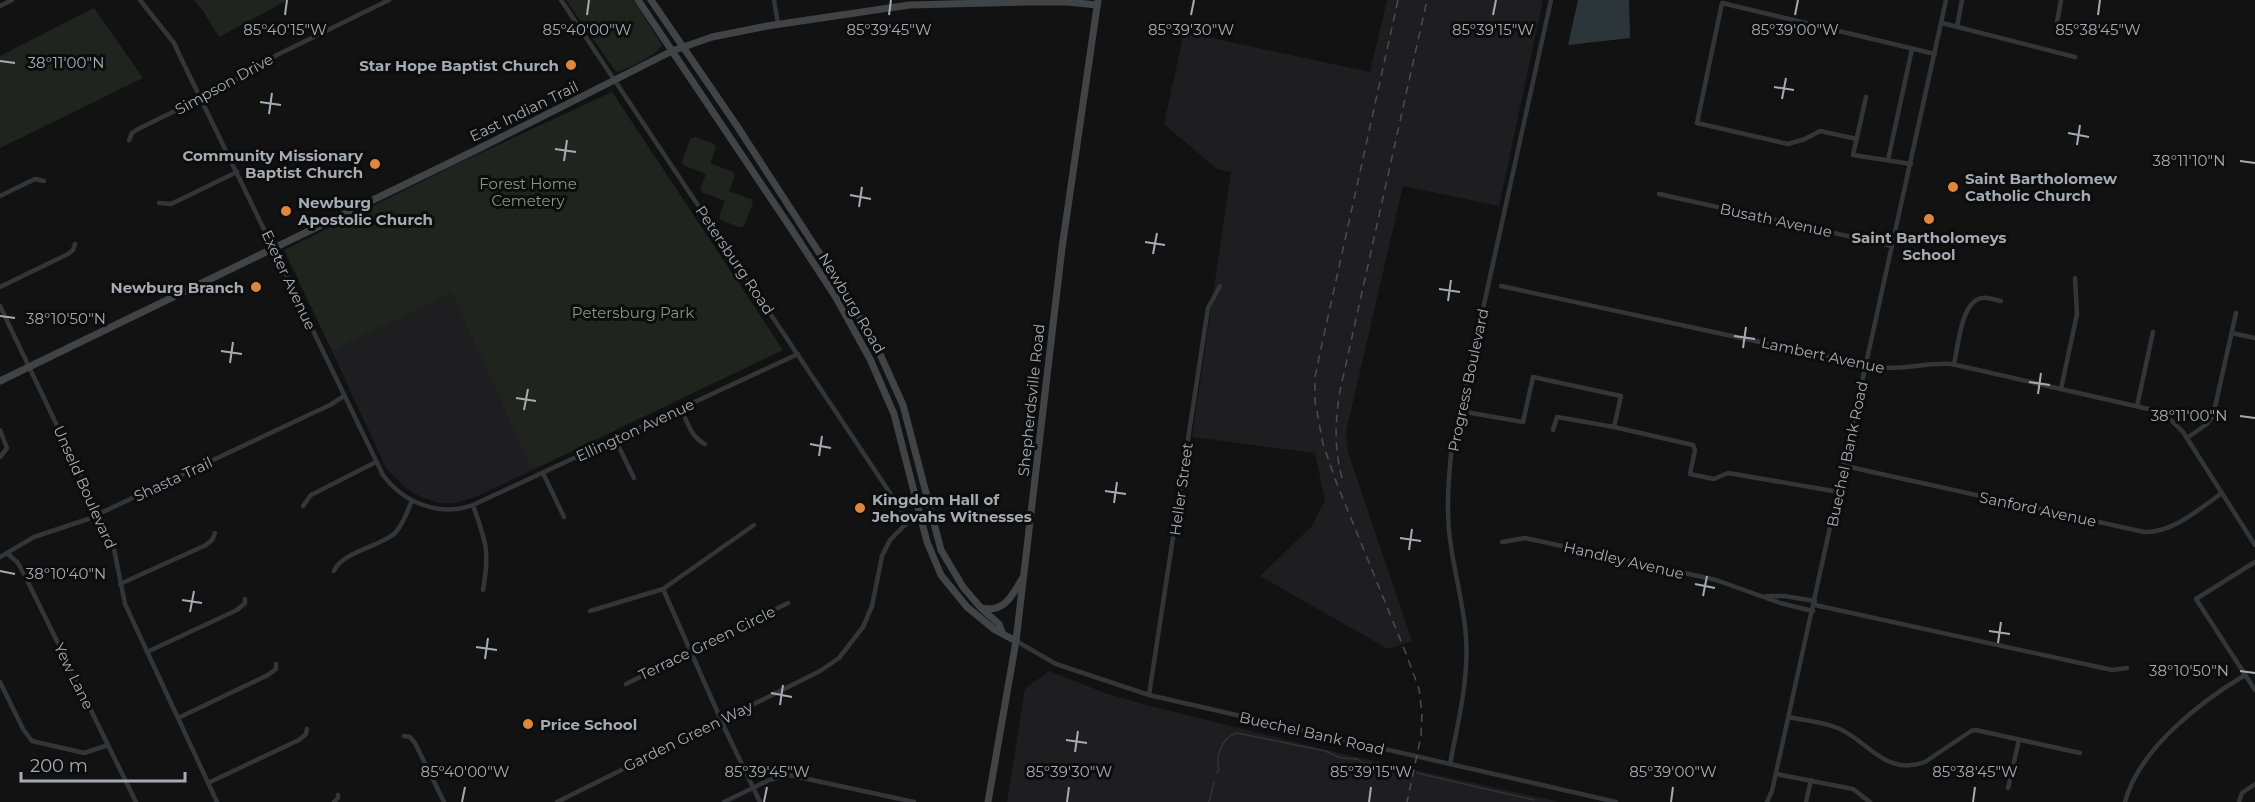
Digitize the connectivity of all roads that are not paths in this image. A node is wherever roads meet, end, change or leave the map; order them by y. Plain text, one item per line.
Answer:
1 (12, 0) edge
2 (140, 0) edge
3 (389, 0) edge
4 (561, 0) edge
5 (638, 0) edge
6 (651, 0) edge
7 (774, 0) edge
8 (1551, 0) edge
9 (1946, 0) edge
10 (1962, 0) edge
11 (2061, 0) edge
12 (1027, 1) edge
13 (1098, 3) edge
14 (0, 6) edge
15 (2057, 22) dead end
16 (1942, 23) junction
17 (778, 24) junction
18 (1957, 27) junction
19 (683, 46) junction
20 (1912, 48) junction
21 (672, 51) junction
22 (1935, 54) junction
23 (2074, 57) dead end
24 (615, 81) junction
25 (1866, 97) dead end
26 (201, 98) junction
27 (1857, 138) junction
28 (129, 140) dead end
29 (1888, 160) junction
30 (1911, 164) junction
31 (237, 172) junction
32 (44, 181) dead end
33 (1659, 194) dead end
34 (0, 196) edge
35 (159, 203) dead end
36 (75, 244) dead end
37 (1892, 246) junction
38 (274, 248) junction
39 (2075, 278) dead end
40 (1220, 286) dead end
41 (1501, 286) dead end
42 (0, 287) edge
43 (2001, 301) dead end
44 (0, 306) edge
45 (2236, 313) dead end
46 (2153, 332) dead end
47 (2232, 333) junction
48 (2255, 339) edge
49 (798, 354) junction
50 (1867, 365) junction
51 (1954, 365) junction
52 (29, 366) junction
53 (0, 381) edge
54 (2061, 389) junction
55 (344, 396) junction
56 (2137, 406) junction
57 (681, 408) junction
58 (1460, 411) junction
59 (1614, 427) junction
60 (0, 430) edge
61 (1553, 430) dead end
62 (2187, 438) junction
63 (615, 439) junction
64 (705, 444) dead end
65 (0, 457) edge
66 (376, 462) junction
67 (1845, 466) junction
68 (543, 473) junction
69 (634, 478) dead end
70 (1839, 492) junction
71 (2222, 493) junction
72 (412, 501) junction
73 (473, 505) junction
74 (303, 506) dead end
75 (99, 514) junction
76 (564, 517) dead end
77 (908, 522) joint
78 (754, 525) dead end
79 (215, 533) dead end
80 (1502, 542) dead end
81 (2255, 545) edge
82 (8, 554) junction
83 (0, 557) edge
84 (2255, 562) edge
85 (334, 571) dead end
86 (1025, 572) junction
87 (120, 584) junction
88 (663, 589) junction
89 (483, 590) dead end
90 (1763, 596) junction
91 (246, 599) dead end
92 (788, 603) dead end
93 (1814, 606) junction
94 (981, 608) junction
95 (590, 611) dead end
96 (1002, 632) junction
97 (1016, 640) junction
98 (691, 651) junction
99 (147, 652) junction
100 (276, 664) dead end
101 (2127, 668) dead end
102 (2245, 675) junction
103 (0, 682) edge
104 (627, 684) dead end
105 (2255, 690) edge
106 (1149, 695) junction
107 (1789, 717) junction
108 (178, 718) junction
109 (721, 720) junction
110 (307, 729) dead end
111 (404, 736) dead end
112 (2019, 740) junction
113 (108, 745) junction
114 (2080, 753) dead end
115 (1450, 764) junction
116 (1776, 774) junction
117 (1811, 780) junction
118 (208, 783) junction
119 (2255, 784) edge
120 (753, 788) junction
121 (2008, 788) dead end
122 (338, 795) dead end
123 (568, 796) junction
124 (136, 802) edge
125 (217, 802) edge
126 (334, 802) edge
127 (444, 802) edge
128 (556, 802) edge
129 (571, 802) edge
130 (724, 802) edge
131 (760, 802) edge
132 (910, 802) edge
133 (988, 802) edge
134 (1616, 802) edge
135 (1767, 802) edge
136 (1806, 802) edge
137 (1870, 802) edge
138 (2125, 802) edge
139 (2239, 802) edge

1 - 14 street
2 - 26 street, Exeter Avenue
3 - 26 street, Simpson Drive
4 - 24 street, Petersburg Road
5 - 21 main road, Newburg Road
6 - 19 main road, Newburg Road
7 - 17 street
8 - 58 street, Progress Boulevard
9 - 16 street, Buechel Bank Road
10 - 18 street
11 - 15 street
12 - 13 main road, East Indian Trail
12 - 17 main road, East Indian Trail
13 - 86 main road, Shepherdsville Road
16 - 18 street
16 - 22 street, Buechel Bank Road
17 - 19 main road, East Indian Trail
18 - 23 street
19 - 21 main road, East Indian Trail
19 - 94 main road, Newburg Road
20 - 22 street
20 - 27 street
20 - 29 street
21 - 24 main road, East Indian Trail
21 - 96 main road, Newburg Road
22 - 30 street, Buechel Bank Road
24 - 38 main road, East Indian Trail
24 - 49 street, Petersburg Road
25 - 27 street
26 - 28 street, Simpson Drive
26 - 31 street, Exeter Avenue
27 - 29 street
29 - 30 street
30 - 37 street, Buechel Bank Road
31 - 35 street
31 - 38 street, Exeter Avenue
32 - 34 street
33 - 37 street, Busath Avenue
36 - 42 street
37 - 50 street, Buechel Bank Road
38 - 52 main road, East Indian Trail
38 - 55 street, Exeter Avenue
39 - 54 street
40 - 106 street, Heller Street
41 - 50 street, Lambert Avenue
43 - 51 street
44 - 52 street, Unseld Boulevard
45 - 47 street
46 - 56 street
47 - 48 street
47 - 62 street
49 - 57 street, Ellington Avenue
49 - 77 street, Petersburg Road
50 - 51 street, Lambert Avenue
50 - 67 street, Buechel Bank Road
51 - 54 street, Lambert Avenue
52 - 53 main road, East Indian Trail
52 - 75 street, Unseld Boulevard
54 - 56 street, Lambert Avenue
55 - 66 street, Exeter Avenue
55 - 75 street, Shasta Trail
56 - 62 street, Lambert Avenue
57 - 63 street, Ellington Avenue
57 - 64 street
58 - 59 street
58 - 115 street, Progress Boulevard
59 - 61 street
59 - 70 street
60 - 65 street
62 - 71 street, Lambert Avenue
63 - 68 street, Ellington Avenue
63 - 69 street
66 - 72 street, Exeter Avenue
66 - 74 street
67 - 70 street, Buechel Bank Road
67 - 71 street, Sanford Avenue
68 - 73 street, Ellington Avenue
68 - 76 street
70 - 93 street, Buechel Bank Road
71 - 81 street, Lambert Avenue
72 - 73 street, Exeter Avenue
72 - 85 street
73 - 89 street
75 - 82 street, Shasta Trail
75 - 87 street, Unseld Boulevard
77 - 109 street, Garden Green Way
78 - 88 street
79 - 87 street
80 - 90 street, Handley Avenue
82 - 83 street, Shasta Trail
82 - 113 street, Yew Lane
84 - 102 street
86 - 94 main road
86 - 97 main road, Shepherdsville Road
87 - 99 street, Unseld Boulevard
88 - 95 street
88 - 98 street
90 - 93 street, Handley Avenue
90 - 93 street
91 - 99 street
92 - 98 street, Terrace Green Circle
93 - 101 street, Handley Avenue
93 - 107 street, Buechel Bank Road
94 - 96 main road, Newburg Road
96 - 97 main road, Newburg Road
97 - 106 street, Buechel Bank Road
97 - 133 main road, Shepherdsville Road
98 - 104 street, Terrace Green Circle
98 - 109 street
99 - 108 street, Unseld Boulevard
100 - 108 street
102 - 105 street
102 - 138 street
103 - 113 street
106 - 115 street, Buechel Bank Road
107 - 112 street
107 - 116 street, Buechel Bank Road
108 - 118 street, Unseld Boulevard
109 - 120 street
109 - 123 street, Garden Green Way
110 - 118 street
111 - 127 street
112 - 114 street
112 - 121 street
113 - 124 street, Yew Lane
115 - 134 street, Buechel Bank Road
116 - 117 street
116 - 135 street, Buechel Bank Road
117 - 136 street
117 - 137 street
118 - 125 street, Unseld Boulevard
119 - 139 street
120 - 130 street
120 - 131 street
120 - 132 street
122 - 126 street
123 - 128 street, Garden Green Way
123 - 129 street

